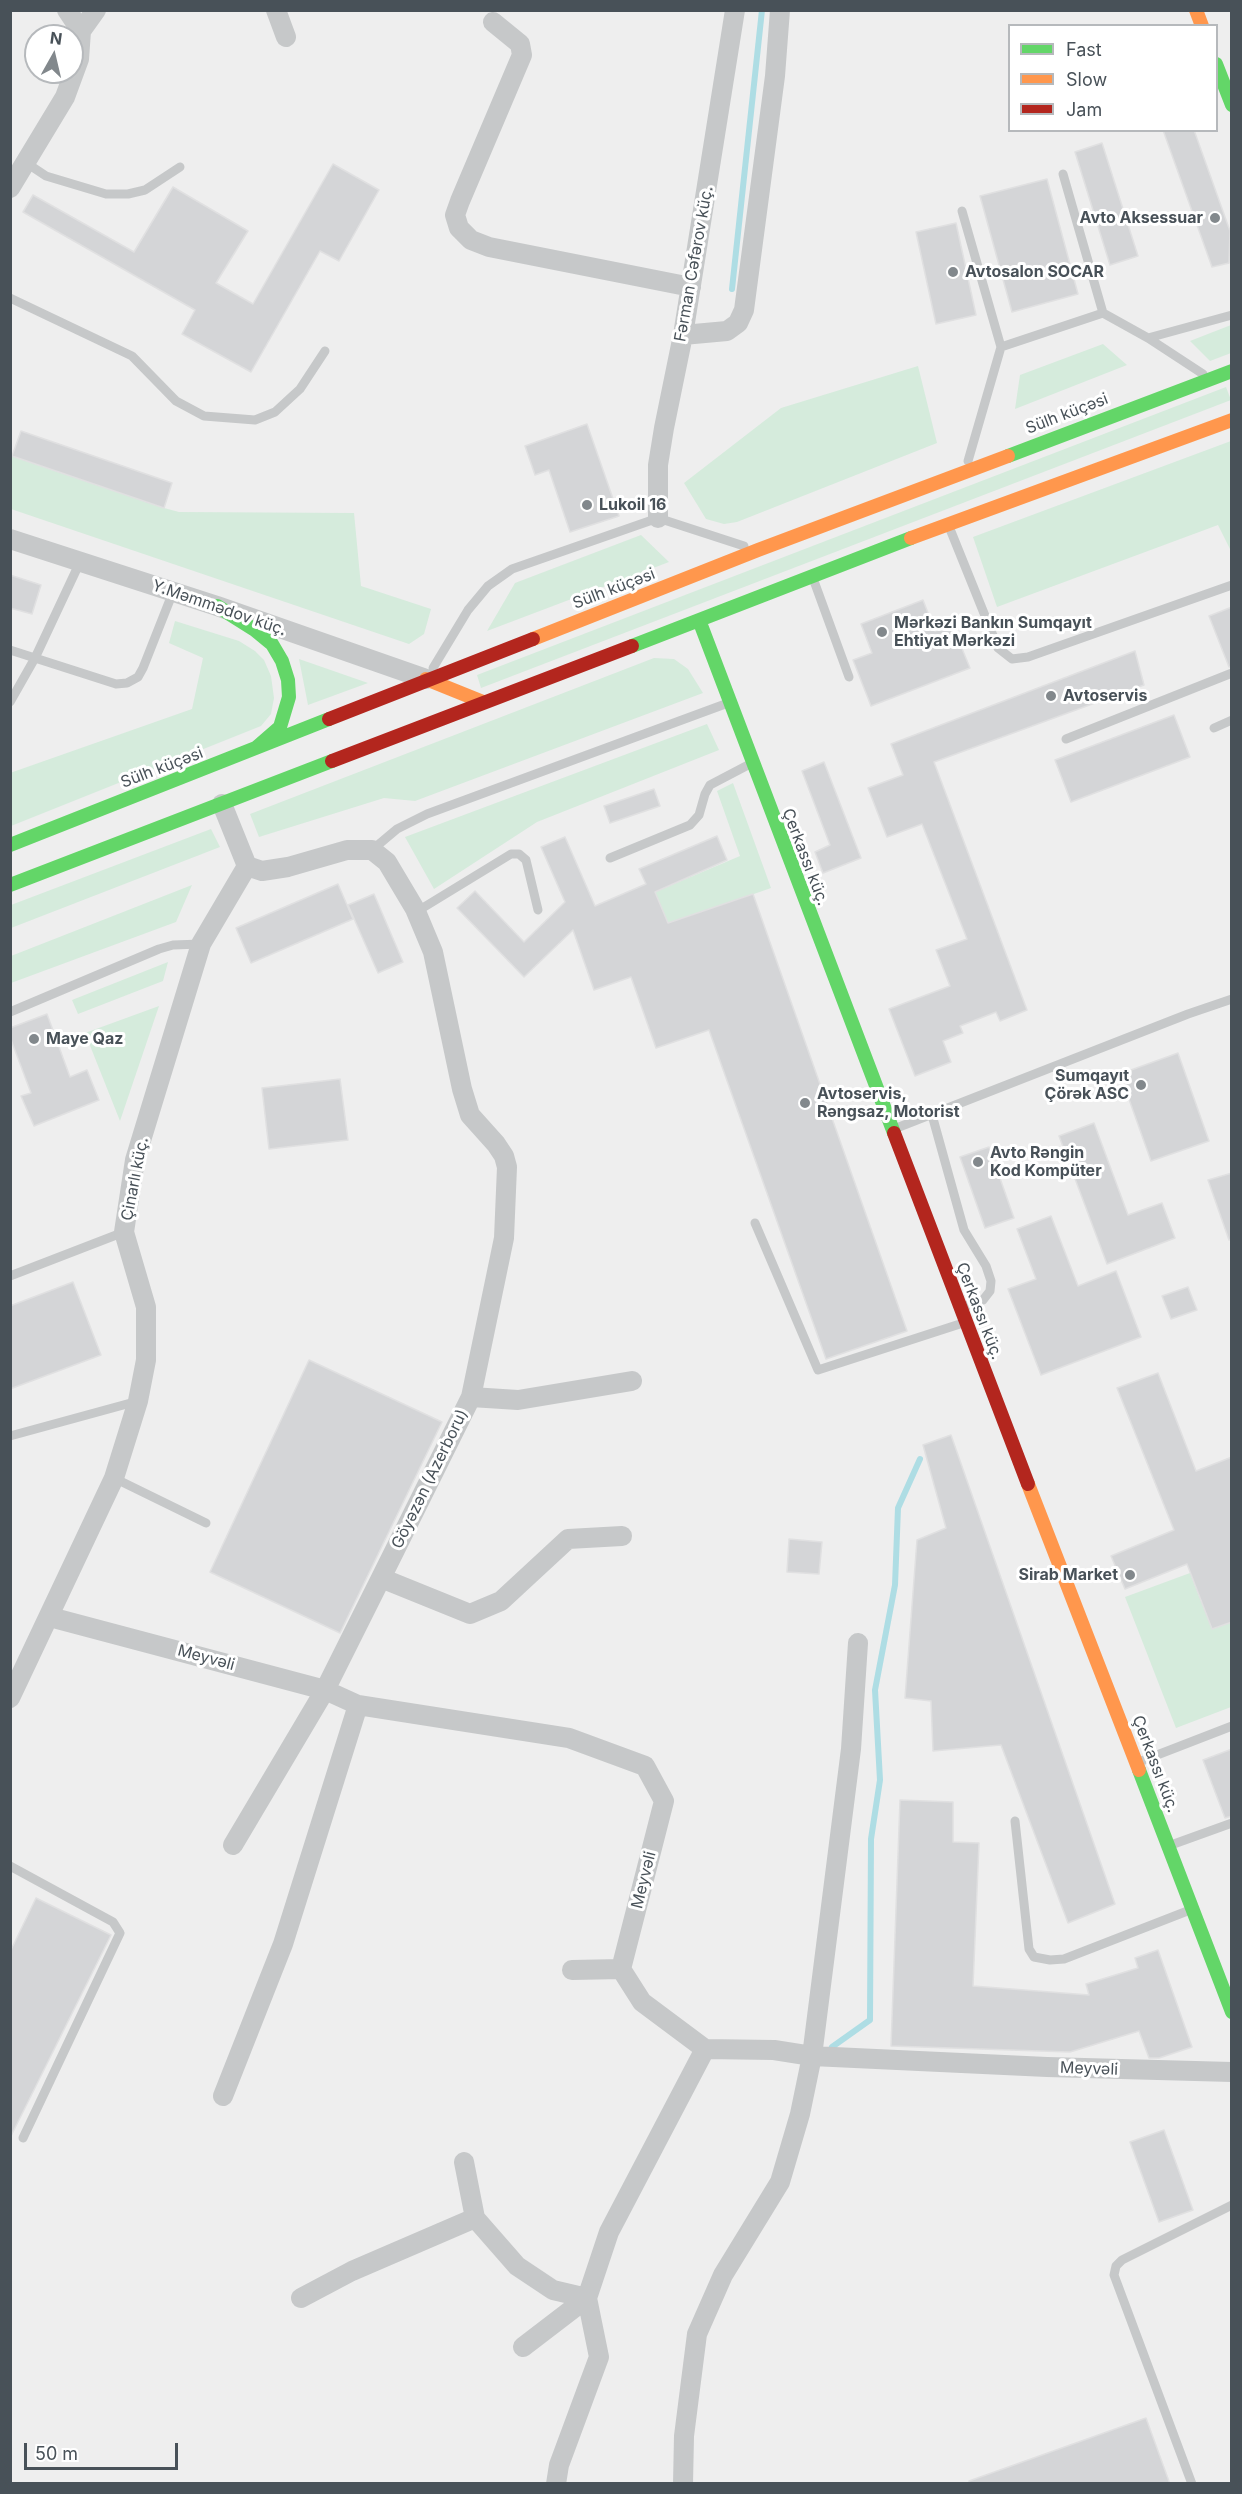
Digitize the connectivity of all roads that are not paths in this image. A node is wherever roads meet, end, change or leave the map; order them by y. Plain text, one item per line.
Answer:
1 (67, 10) edge
2 (96, 10) edge
3 (276, 10) edge
4 (735, 10) edge
5 (780, 10) edge
6 (493, 22) dead end
7 (76, 24) edge
8 (84, 27) edge
9 (286, 37) dead end
10 (1218, 69) edge
11 (70, 84) edge
12 (1232, 105) edge
13 (25, 162) junction
14 (180, 167) dead end
15 (1063, 174) dead end
16 (10, 188) edge
17 (962, 211) dead end
18 (691, 287) junction
19 (10, 298) edge
20 (1103, 313) junction
21 (1232, 315) edge
22 (683, 335) junction
23 (1148, 338) junction
24 (1002, 347) junction
25 (325, 351) dead end
26 (1232, 371) edge
27 (1210, 379) junction
28 (1232, 420) edge
29 (965, 471) junction
30 (658, 518) junction
31 (948, 524) junction
32 (10, 539) edge
33 (758, 550) junction
34 (80, 562) junction
35 (812, 576) junction
36 (1232, 585) edge
37 (173, 592) junction
38 (217, 606) junction
39 (699, 620) junction
40 (10, 650) edge
41 (36, 658) junction
42 (1232, 674) edge
43 (849, 677) dead end
44 (426, 680) junction
45 (10, 702) edge
46 (483, 702) junction
47 (729, 702) junction
48 (1232, 720) edge
49 (1214, 728) dead end
50 (1066, 739) dead end
51 (255, 749) junction
52 (752, 763) junction
53 (222, 804) junction
54 (10, 845) edge
55 (372, 850) junction
56 (610, 858) dead end
57 (247, 866) junction
58 (10, 885) edge
59 (538, 910) dead end
60 (416, 912) junction
61 (201, 944) junction
62 (1232, 999) edge
63 (10, 1012) edge
64 (932, 1115) junction
65 (892, 1130) junction
66 (754, 1223) dead end
67 (124, 1232) junction
68 (10, 1276) edge
69 (960, 1308) junction
70 (965, 1322) junction
71 (632, 1381) dead end
72 (471, 1397) junction
73 (138, 1401) junction
74 (10, 1436) edge
75 (114, 1478) junction
76 (206, 1523) dead end
77 (622, 1536) dead end
78 (381, 1578) junction
79 (50, 1617) junction
80 (858, 1643) dead end
81 (325, 1690) junction
82 (10, 1698) edge
83 (358, 1705) junction
84 (1232, 1726) edge
85 (1137, 1762) junction
86 (1015, 1821) dead end
87 (1232, 1823) edge
88 (233, 1845) dead end
89 (1168, 1846) junction
90 (10, 1866) edge
91 (1192, 1909) junction
92 (621, 1969) junction
93 (572, 1970) dead end
94 (1232, 2012) edge
95 (705, 2049) junction
96 (812, 2056) junction
97 (1232, 2072) edge
98 (223, 2096) dead end
99 (22, 2138) dead end
100 (464, 2162) dead end
101 (1232, 2205) edge
102 (475, 2217) junction
103 (301, 2298) dead end
104 (587, 2298) junction
105 (523, 2347) dead end
106 (556, 2484) edge
107 (683, 2484) edge
108 (1192, 2484) edge

1 - 7 street
2 - 8 street
3 - 9 street
4 - 18 street, Fərman Cəfərov küç.
5 - 22 street
6 - 18 street
10 - 12 main road
11 - 13 street
13 - 14 lane
13 - 16 street
15 - 20 lane
17 - 24 lane
18 - 22 street, Fərman Cəfərov küç.
19 - 25 lane
20 - 23 lane
20 - 24 lane
21 - 23 lane
22 - 30 street, Fərman Cəfərov küç.
23 - 27 lane
24 - 29 lane
26 - 27 main road, Sülh küçəsi
27 - 29 main road, Sülh küçəsi
28 - 31 main road
29 - 33 main road, Sülh küçəsi
30 - 33 lane
30 - 44 lane
31 - 35 main road
31 - 36 lane
32 - 34 street, Y.Məmmədov küç.
33 - 44 main road, Sülh küçəsi
34 - 37 street, Y.Məmmədov küç.
34 - 41 lane
35 - 39 main road
35 - 43 lane
37 - 38 street, Y.Məmmədov küç.
37 - 41 lane
38 - 44 street, Y.Məmmədov küç.
38 - 51 main road
39 - 46 main road
39 - 47 main road, Çerkassı küç.
40 - 41 lane
41 - 45 lane
42 - 50 lane
44 - 46 main road
44 - 51 main road, Sülh küçəsi
46 - 53 main road
47 - 52 main road, Çerkassı küç.
47 - 55 lane
48 - 49 lane
51 - 54 main road, Sülh küçəsi
52 - 56 lane
52 - 65 main road, Çerkassı küç.
53 - 57 street
53 - 58 main road
55 - 57 street
55 - 60 street
57 - 61 street, Çinarlı küç.
59 - 60 lane
60 - 72 street
61 - 63 lane
61 - 67 street, Çinarlı küç.
62 - 64 lane
64 - 65 lane
64 - 69 lane
65 - 69 main road, Çerkassı küç.
66 - 70 lane
67 - 68 lane
67 - 73 street, Çinarlı küç.
69 - 70 main road, Çerkassı küç.
70 - 85 main road, Çerkassı küç.
71 - 72 street, Göyəzən (Azerboru)
72 - 78 street, Göyəzən (Azerboru)
73 - 74 lane
73 - 75 street, Çinarlı küç.
75 - 76 lane
75 - 79 street, Çinarlı küç.
77 - 78 street
78 - 81 street, Göyəzən (Azerboru)
79 - 81 street, Meyvəli
79 - 82 street, Çinarlı küç.
80 - 96 street
81 - 83 street, Meyvəli
81 - 88 street, Göyəzən (Azerboru)
83 - 92 street, Meyvəli
83 - 98 street
84 - 85 lane
85 - 89 main road, Çerkassı küç.
86 - 91 lane
87 - 89 lane
89 - 91 main road, Çerkassı küç.
90 - 99 lane
91 - 94 main road, Çerkassı küç.
92 - 93 street
92 - 95 street
95 - 96 street, Meyvəli
95 - 104 street
96 - 97 street, Meyvəli
96 - 107 street
100 - 102 street
101 - 108 lane
102 - 103 street
102 - 104 street
104 - 105 street
104 - 106 street

